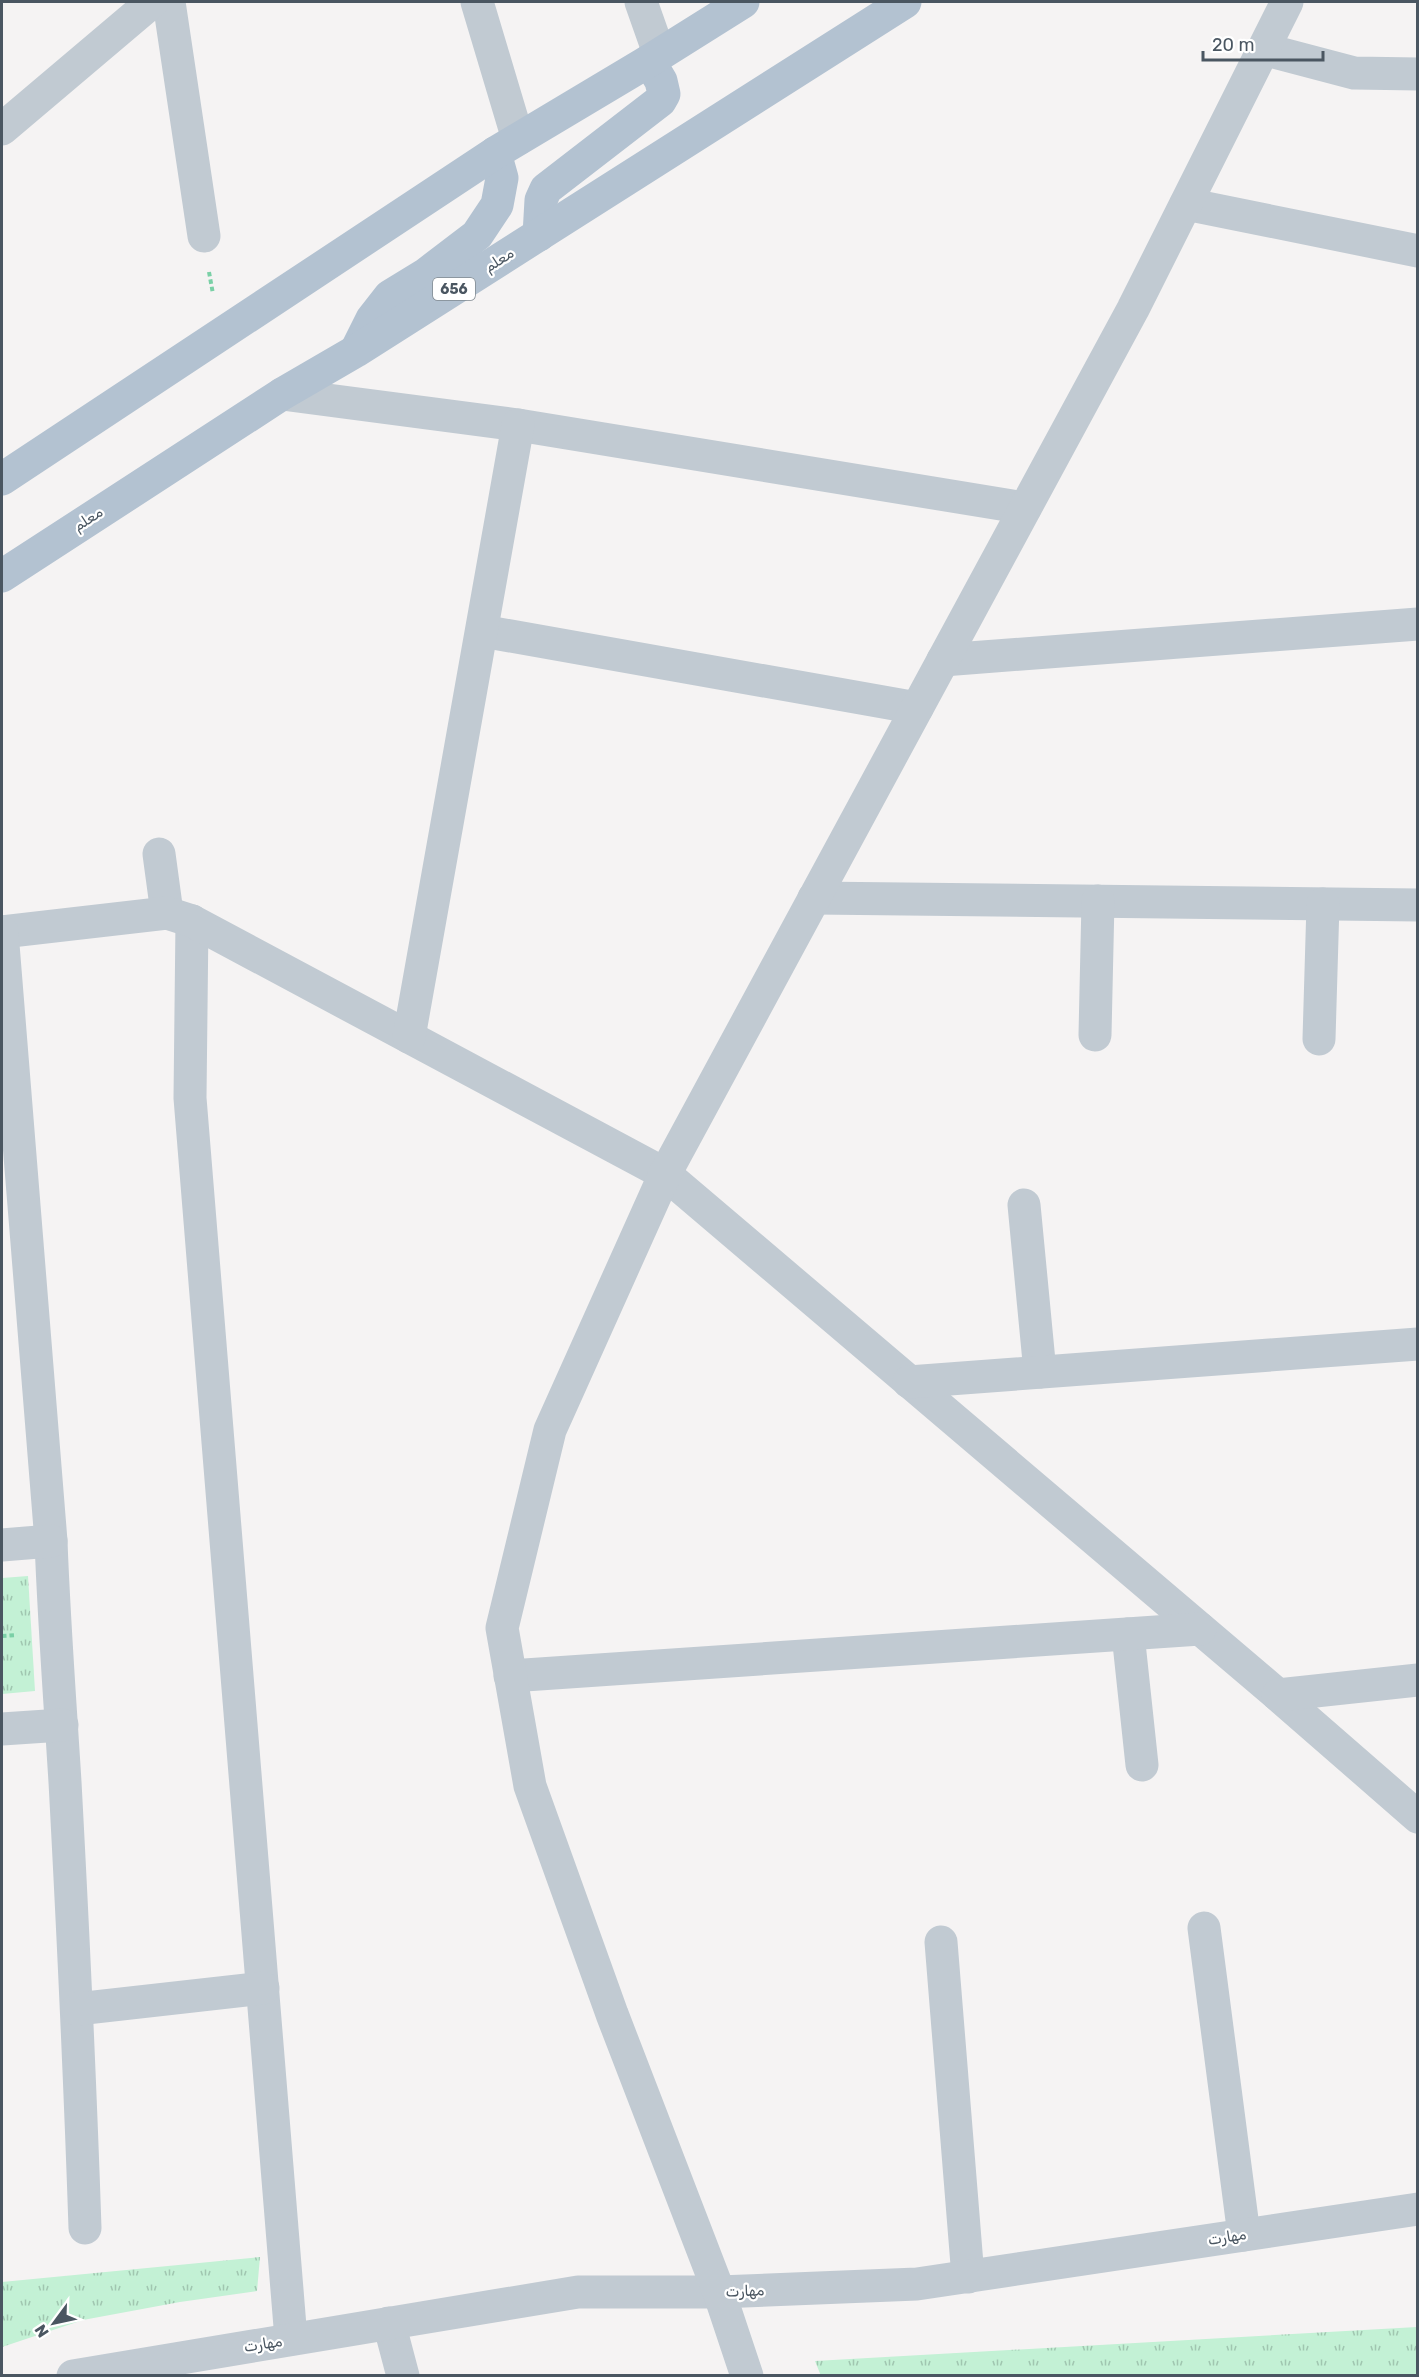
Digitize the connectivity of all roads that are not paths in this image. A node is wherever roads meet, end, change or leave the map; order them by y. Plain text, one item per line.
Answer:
1 (152, 2) edge
2 (169, 2) edge
3 (477, 2) edge
4 (641, 2) edge
5 (743, 2) edge
6 (905, 2) edge
7 (1287, 2) edge
8 (1263, 49) junction
9 (654, 57) junction
10 (1418, 74) edge
11 (2, 129) edge
12 (506, 146) junction
13 (1186, 204) junction
14 (539, 235) junction
15 (204, 236) road end
16 (1418, 251) edge
17 (356, 351) junction
18 (282, 394) junction
19 (518, 425) junction
20 (2, 479) edge
21 (1025, 508) junction
22 (2, 576) edge
23 (1418, 624) edge
24 (482, 631) junction
25 (943, 660) junction
26 (917, 708) junction
27 (159, 854) dead end
28 (814, 898) junction
29 (1098, 901) junction
30 (1323, 904) junction
31 (1418, 905) edge
32 (180, 917) junction
33 (2, 932) edge
34 (1095, 1035) dead end
35 (409, 1037) junction
36 (1319, 1039) dead end
37 (665, 1174) junction
38 (1024, 1205) dead end
39 (1418, 1344) edge
40 (1041, 1372) junction
41 (909, 1382) junction
42 (51, 1542) junction
43 (2, 1545) edge
44 (1200, 1629) junction
45 (1128, 1634) junction
46 (510, 1676) junction
47 (1418, 1680) edge
48 (1278, 1695) junction
49 (62, 1725) junction
50 (2, 1729) edge
51 (1142, 1765) dead end
52 (1418, 1817) edge
53 (1204, 1928) dead end
54 (941, 1942) dead end
55 (263, 1988) junction
56 (77, 2009) junction
57 (1418, 2208) edge
58 (85, 2228) dead end
59 (1244, 2235) junction
60 (968, 2277) junction
61 (719, 2292) junction
62 (389, 2323) junction
63 (291, 2339) junction
64 (73, 2376) edge
65 (403, 2376) edge
66 (747, 2376) edge

1 - 11 street
2 - 15 street
3 - 12 street
4 - 9 street
5 - 9 main road
6 - 14 main road, معلم / 656
7 - 8 street
8 - 10 street
8 - 13 street
9 - 12 main road
9 - 14 main road
12 - 17 main road
12 - 20 main road
13 - 16 street
13 - 21 street
14 - 17 main road, معلم / 656
17 - 18 main road, معلم / 656
18 - 19 street
18 - 22 main road, معلم / 656
19 - 21 street
19 - 24 street
21 - 25 street
23 - 25 street
24 - 26 street
24 - 35 street
25 - 26 street
26 - 28 street
27 - 32 street
28 - 29 street
28 - 37 street
29 - 30 street
29 - 34 street
30 - 31 street
30 - 36 street
32 - 33 street
32 - 35 street
32 - 55 street
33 - 42 street
35 - 37 street
37 - 41 street
37 - 46 street
38 - 40 street
39 - 40 street
40 - 41 street
41 - 44 street
42 - 43 street
42 - 49 street
44 - 45 street
44 - 48 street
45 - 46 street
45 - 51 street
46 - 61 street
47 - 48 street
48 - 52 street
49 - 50 street
49 - 56 street
53 - 59 street
54 - 60 street
55 - 56 street
55 - 63 street
56 - 58 street
57 - 59 street, مهارت
59 - 60 street, مهارت
60 - 61 street, مهارت
61 - 62 street, مهارت
61 - 66 street
62 - 63 street, مهارت
62 - 65 street
63 - 64 street, مهارت

